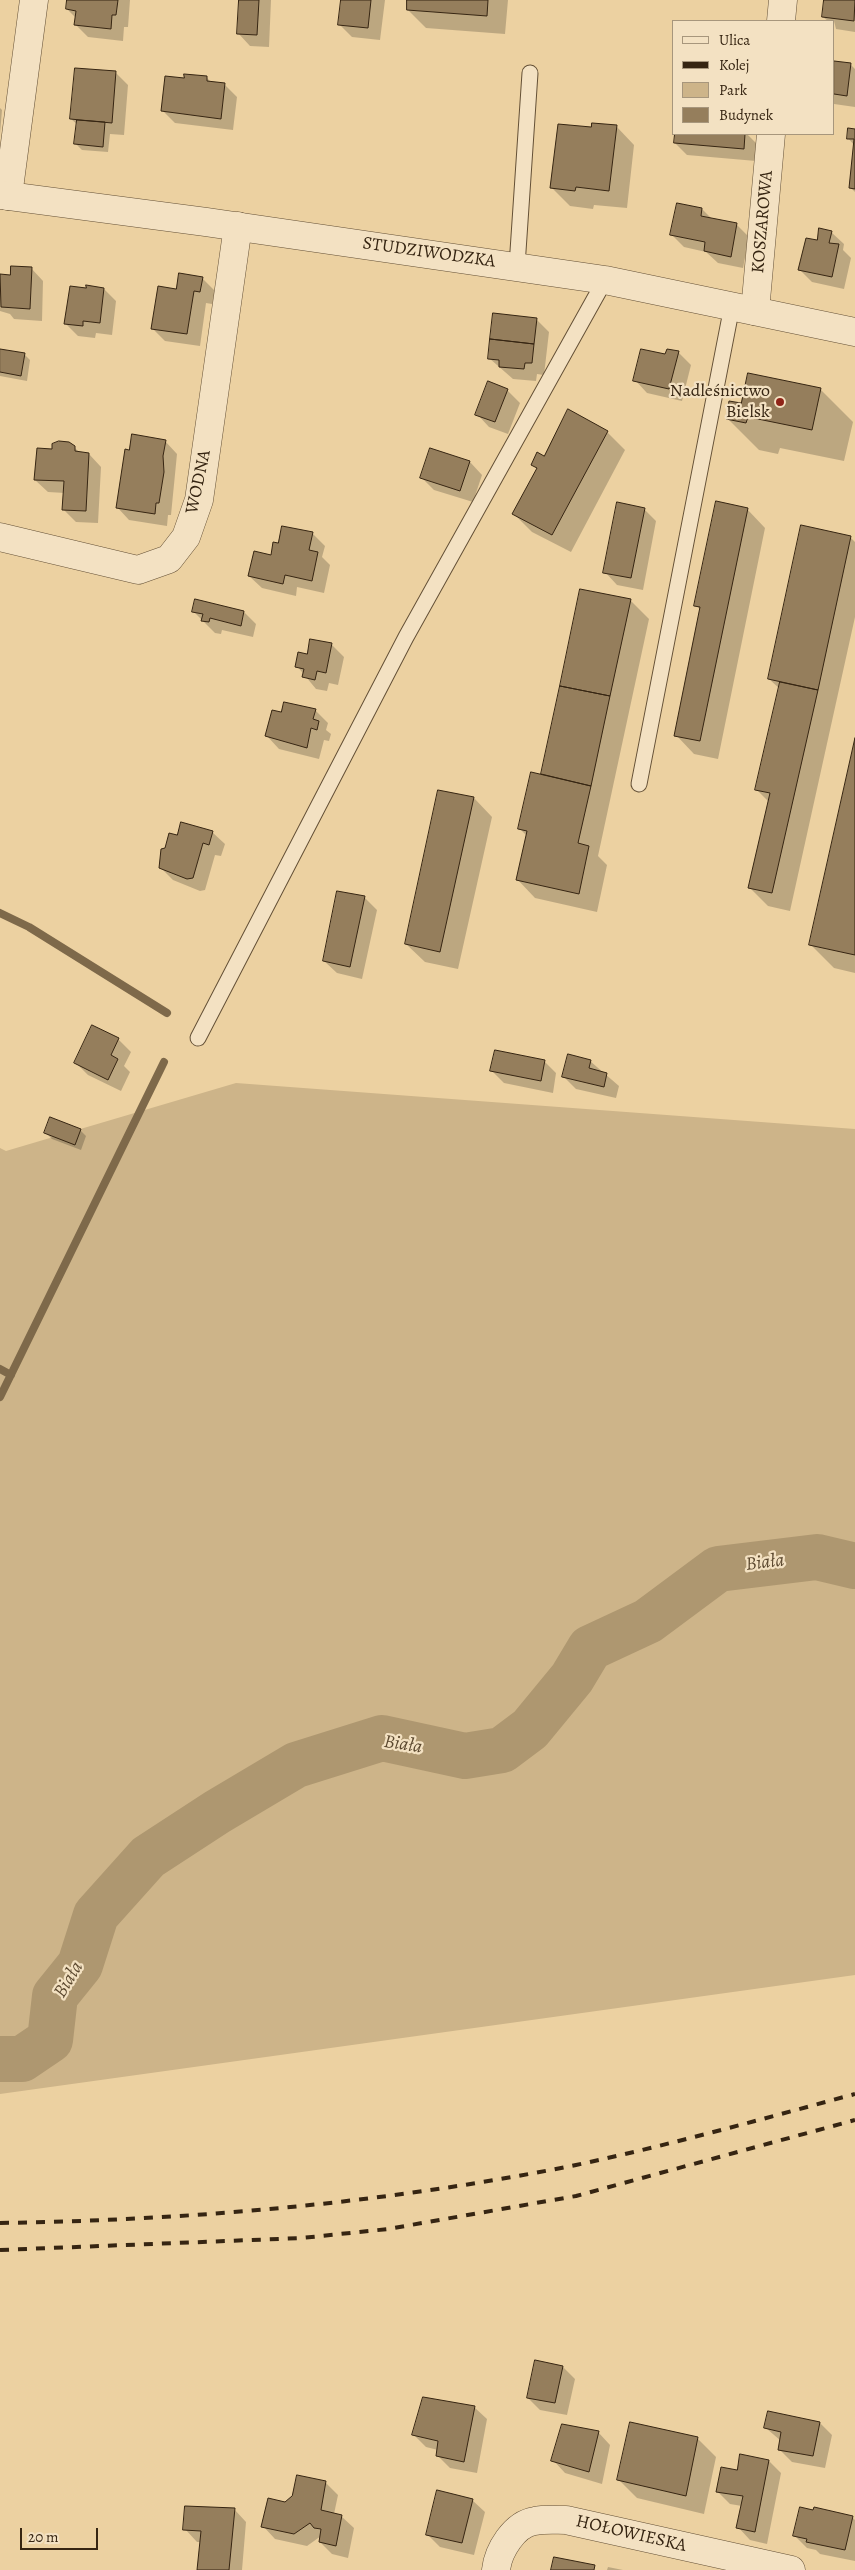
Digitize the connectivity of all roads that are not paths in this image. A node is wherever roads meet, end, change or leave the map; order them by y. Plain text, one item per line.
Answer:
1 (34, 0) edge
2 (783, 0) edge
3 (781, 20) edge
4 (530, 73) dead end
5 (771, 135) edge
6 (4, 196) edge
7 (238, 226) junction
8 (517, 266) junction
9 (605, 280) junction
10 (744, 309) junction
11 (855, 332) edge
12 (0, 537) edge
13 (639, 784) dead end
14 (198, 1038) dead end
15 (496, 2570) edge
16 (791, 2570) edge

1 - 6 street
2 - 3 street
4 - 8 lane
5 - 10 street, KOSZAROWA
6 - 7 street, STUDZIWODZKA
7 - 8 street, STUDZIWODZKA
7 - 12 street, WODNA
8 - 9 street, STUDZIWODZKA
9 - 10 street, STUDZIWODZKA
9 - 14 lane
10 - 11 street, STUDZIWODZKA
10 - 13 lane
15 - 16 street, HOŁOWIESKA

